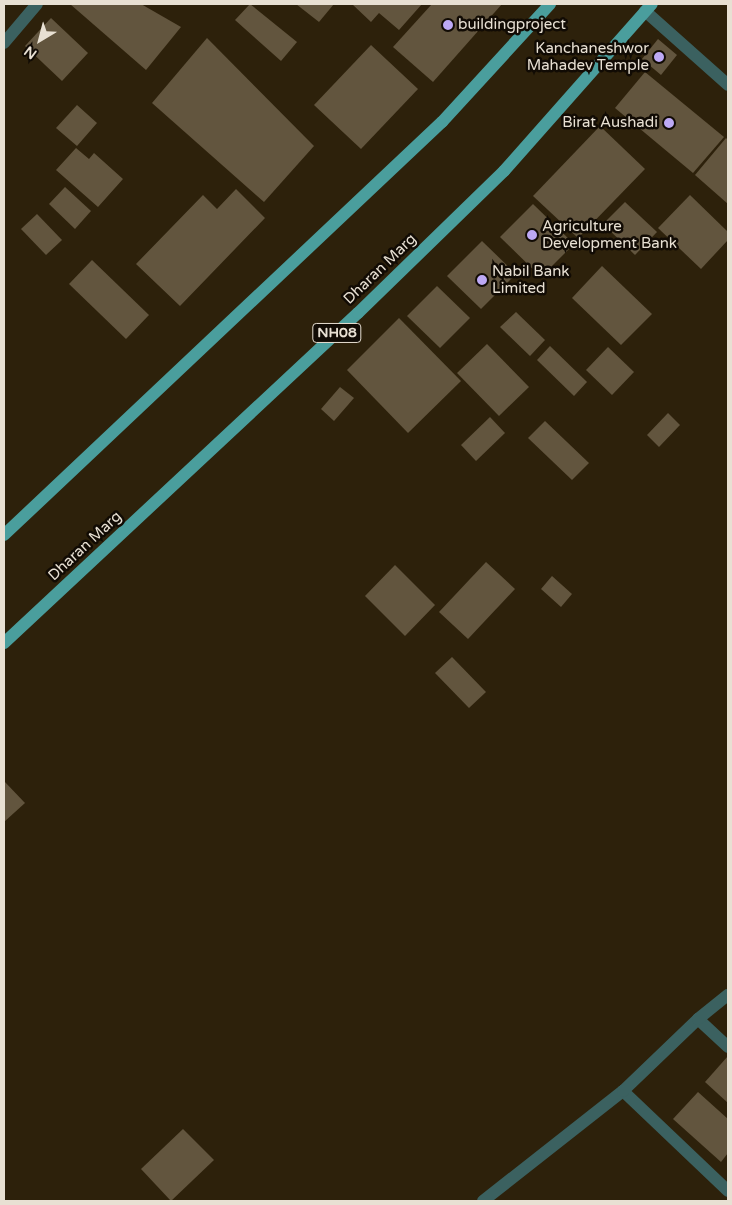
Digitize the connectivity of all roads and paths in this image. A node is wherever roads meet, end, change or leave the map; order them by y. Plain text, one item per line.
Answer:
1 (37, 4) edge
2 (550, 4) edge
3 (644, 6) edge
4 (4, 43) edge
5 (728, 85) edge
6 (4, 535) edge
7 (4, 643) edge
8 (728, 995) edge
9 (698, 1019) junction
10 (728, 1046) edge
11 (623, 1090) junction
12 (728, 1191) edge
13 (483, 1201) edge

1 - 4 street
2 - 6 main road
3 - 5 street
3 - 7 main road, Dharan Marg / NH08
8 - 9 street
9 - 10 street
9 - 11 street
11 - 12 street
11 - 13 street

